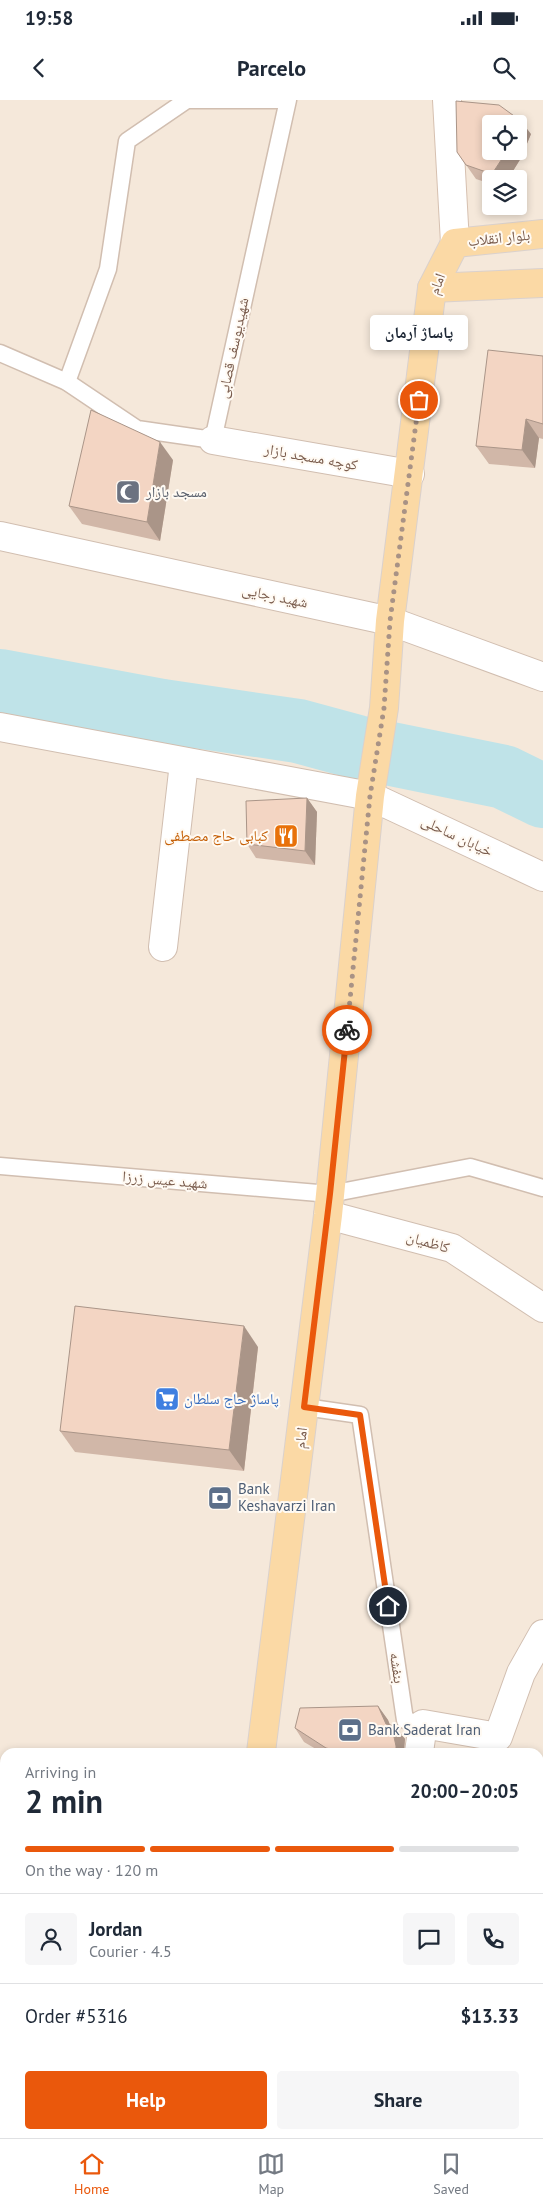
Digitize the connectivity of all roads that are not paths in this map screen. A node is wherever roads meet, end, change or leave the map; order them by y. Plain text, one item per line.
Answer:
1 (288, 100) edge
2 (447, 100) edge
3 (543, 234) edge
4 (455, 243) junction
5 (543, 283) edge
6 (432, 288) junction
7 (0, 352) edge
8 (67, 382) junction
9 (213, 440) junction
10 (410, 474) junction
11 (0, 536) edge
12 (390, 621) junction
13 (543, 677) edge
14 (0, 727) edge
15 (184, 763) junction
16 (370, 796) junction
17 (543, 877) edge
18 (163, 947) dead end
19 (0, 1166) edge
20 (543, 1188) edge
21 (329, 1205) junction
22 (543, 1308) edge
23 (304, 1407) junction
24 (543, 1634) edge
25 (423, 1724) junction
26 (261, 1748) edge
27 (420, 1748) edge

1 - 8 lane
1 - 9 lane, شهیدیوسف قصابی
2 - 4 street
3 - 4 main road, بلوار انقلاب
4 - 6 main road, امام
5 - 6 main road
6 - 10 main road, امام
7 - 8 lane
8 - 9 lane
9 - 10 street, کوچه مسجد بازار
10 - 12 main road, امام
11 - 12 street, شهید رجایی
12 - 13 street, شهید رجایی
12 - 16 main road, امام
14 - 15 street, خیابان ساحلی
15 - 16 street, خیابان ساحلی
15 - 18 street
16 - 17 street, خیابان ساحلی
16 - 21 main road, امام
19 - 21 lane, شهید عیس زرزا
20 - 21 lane, شهید عیس زرزا
21 - 22 street, کاظمیان
21 - 23 main road, امام
23 - 25 lane, بنفشه
23 - 26 main road, امام
24 - 25 street
25 - 27 street

